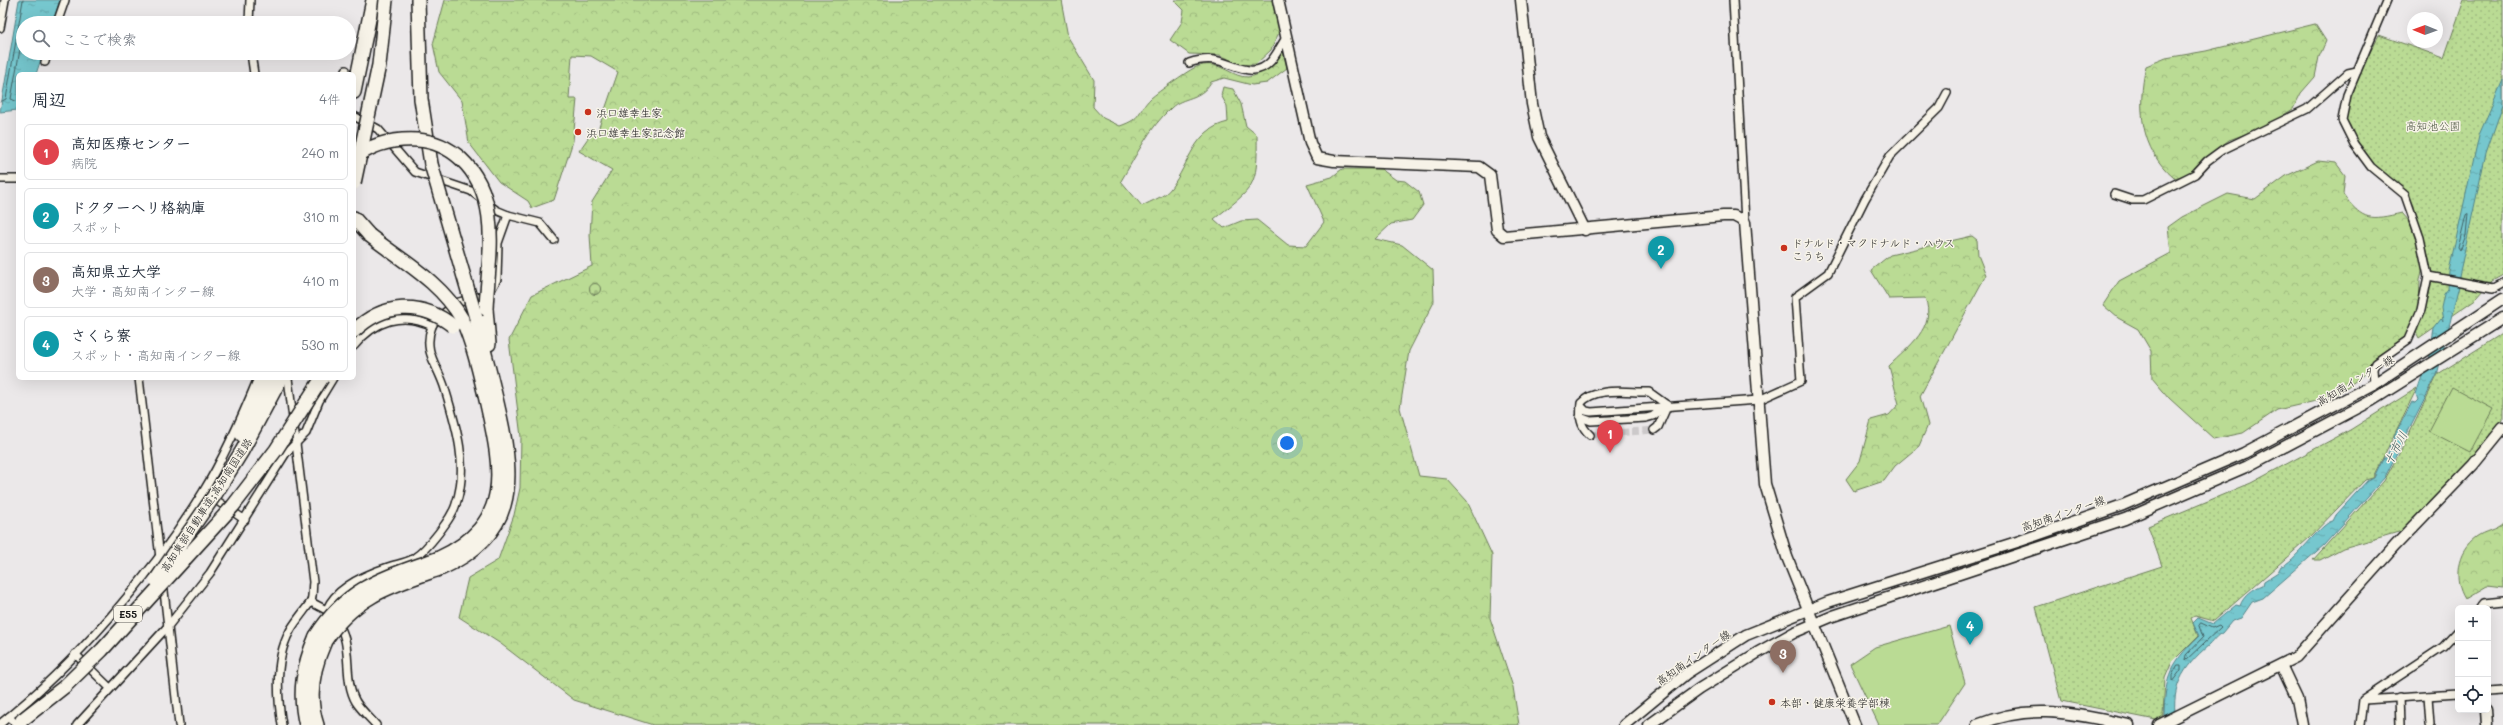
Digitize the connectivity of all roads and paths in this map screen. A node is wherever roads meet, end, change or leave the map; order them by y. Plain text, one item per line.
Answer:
1 (5, 0) edge
2 (65, 0) edge
3 (250, 0) edge
4 (373, 0) edge
5 (386, 0) edge
6 (418, 0) edge
7 (1278, 0) edge
8 (1521, 0) edge
9 (1733, 0) edge
10 (2387, 0) edge
11 (59, 16) edge
12 (249, 16) edge
13 (0, 28) edge
14 (1286, 38) junction
15 (252, 60) edge
16 (1188, 63) dead end
17 (2358, 70) junction
18 (254, 72) edge
19 (356, 82) edge
20 (1947, 94) dead end
21 (356, 117) edge
22 (356, 158) edge
23 (356, 174) edge
24 (0, 179) edge
25 (16, 179) edge
26 (2114, 194) dead end
27 (508, 216) junction
28 (356, 220) edge
29 (1745, 222) junction
30 (1585, 230) junction
31 (554, 240) dead end
32 (2428, 276) junction
33 (2503, 283) edge
34 (2503, 299) edge
35 (2503, 318) edge
36 (457, 322) junction
37 (432, 326) junction
38 (356, 329) edge
39 (356, 344) edge
40 (139, 380) edge
41 (257, 380) edge
42 (267, 380) edge
43 (281, 380) edge
44 (288, 380) edge
45 (321, 380) edge
46 (332, 380) edge
47 (2374, 384) junction
48 (496, 397) junction
49 (1759, 400) junction
50 (1667, 405) junction
51 (1581, 406) junction
52 (1580, 417) junction
53 (2503, 428) edge
54 (1654, 430) dead end
55 (1590, 435) dead end
56 (296, 442) junction
57 (210, 492) junction
58 (245, 520) junction
59 (159, 556) junction
60 (441, 563) junction
61 (311, 602) junction
62 (2503, 602) edge
63 (2482, 605) edge
64 (327, 609) junction
65 (1809, 610) junction
66 (1815, 624) junction
67 (169, 625) junction
68 (2455, 634) edge
69 (321, 638) junction
70 (75, 654) junction
71 (2281, 666) junction
72 (110, 688) junction
73 (2503, 690) edge
74 (2491, 692) edge
75 (2455, 694) edge
76 (2428, 696) junction
77 (2399, 698) junction
78 (2363, 700) junction
79 (2486, 713) edge
80 (16, 722) edge
81 (0, 724) edge
82 (77, 725) edge
83 (179, 725) edge
84 (282, 725) edge
85 (306, 725) edge
86 (317, 725) edge
87 (376, 725) edge
88 (1624, 725) edge
89 (1649, 725) edge
90 (1855, 725) edge
91 (1977, 725) edge
92 (2129, 725) edge
93 (2159, 725) edge
94 (2302, 725) edge
95 (2360, 725) edge
96 (2400, 725) edge
97 (2430, 725) edge
98 (2487, 725) edge

1 - 13 street
2 - 11 street
3 - 12 street
4 - 19 highway
5 - 23 highway, bridge
6 - 48 highway, bridge
7 - 14 street
8 - 30 street
9 - 29 street
10 - 17 street
14 - 16 street
14 - 30 street
15 - 18 street
17 - 26 street
17 - 32 street
20 - 49 street
21 - 27 street
22 - 48 highway, bridge
24 - 25 street
27 - 31 street
27 - 37 street
28 - 36 highway, bridge
29 - 30 street
29 - 49 street
32 - 33 street
32 - 47 street
34 - 47 street, 高知南インター線
35 - 66 street
36 - 38 highway, bridge
36 - 60 highway
37 - 39 street
37 - 64 street
40 - 59 street
41 - 57 street
42 - 57 highway
43 - 57 highway, 高知東部自動車道;高知南国道路 / E55
44 - 56 street
45 - 80 highway, bridge
46 - 56 street
47 - 65 street, 高知南インター線
48 - 60 highway
49 - 50 street
49 - 65 street
50 - 51 street
50 - 51 street
50 - 52 street
50 - 54 street
51 - 52 street
52 - 55 street
53 - 71 street
56 - 58 street
56 - 61 street
57 - 58 street
57 - 59 street
57 - 80 highway, 高知東部自動車道;高知南国道路 / E55, bridge
58 - 67 street
59 - 67 street
59 - 70 street
60 - 69 highway, bridge
61 - 64 street
61 - 84 street
62 - 63 street
64 - 87 street
65 - 66 street
65 - 88 street, 高知南インター線
66 - 89 street
66 - 90 street
67 - 72 street
67 - 83 street
68 - 78 street
69 - 85 highway
69 - 86 highway
70 - 72 street
70 - 80 street
71 - 93 street
71 - 94 street
72 - 82 street
73 - 74 street
75 - 76 street
76 - 77 street
76 - 97 street
77 - 78 street
77 - 96 street
78 - 95 street
79 - 98 street
80 - 81 street
91 - 92 street

